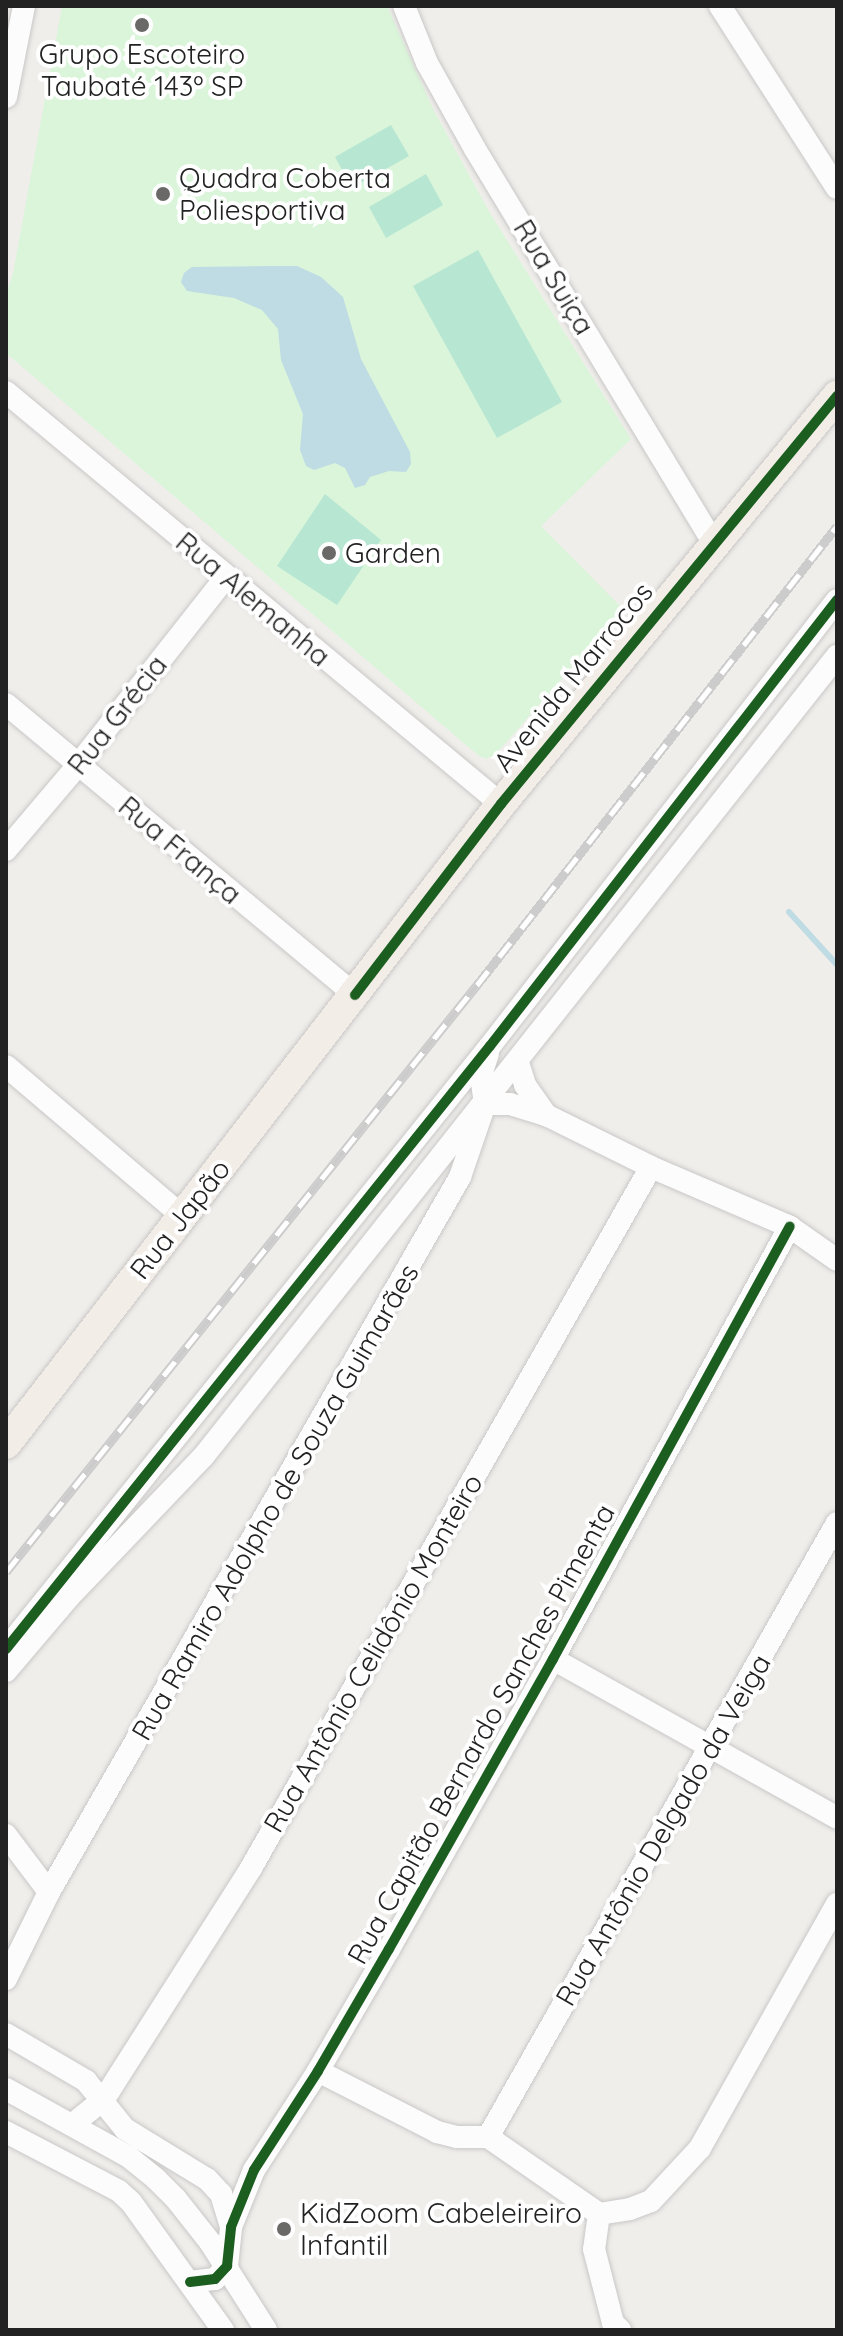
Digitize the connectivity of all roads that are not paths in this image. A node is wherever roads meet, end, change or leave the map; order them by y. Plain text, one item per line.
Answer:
1 (24, 6) edge
2 (404, 6) edge
3 (720, 6) edge
4 (7, 89) edge
5 (837, 188) edge
6 (6, 392) edge
7 (837, 396) edge
8 (714, 543) junction
9 (225, 578) junction
10 (834, 612) edge
11 (837, 656) edge
12 (6, 704) edge
13 (78, 765) junction
14 (501, 804) junction
15 (6, 850) edge
16 (355, 995) junction
17 (490, 1046) junction
18 (518, 1063) junction
19 (6, 1066) edge
20 (485, 1104) junction
21 (546, 1115) junction
22 (651, 1167) junction
23 (182, 1216) junction
24 (790, 1227) junction
25 (837, 1260) edge
26 (7, 1442) edge
27 (837, 1523) edge
28 (6, 1649) edge
29 (553, 1659) junction
30 (6, 1671) edge
31 (709, 1747) junction
32 (837, 1818) edge
33 (6, 1835) edge
34 (49, 1892) junction
35 (837, 1904) edge
36 (6, 1979) edge
37 (6, 2034) edge
38 (318, 2071) junction
39 (6, 2089) edge
40 (104, 2099) junction
41 (73, 2124) junction
42 (6, 2132) edge
43 (488, 2137) junction
44 (254, 2170) junction
45 (207, 2179) junction
46 (599, 2214) junction
47 (231, 2227) junction
48 (227, 2266) junction
49 (190, 2282) junction
50 (223, 2330) edge
51 (266, 2330) edge
52 (620, 2330) edge

1 - 4 street
2 - 8 street, Rua Suiça
3 - 5 street
6 - 9 street, Rua Alemanha
7 - 8 main road, Avenida Marrocos
8 - 14 main road, Avenida Marrocos
9 - 13 street, Rua Grécia
9 - 14 street, Rua Alemanha
10 - 17 street
11 - 18 street
12 - 13 street, Rua França
13 - 15 street, Rua Grécia
13 - 16 street, Rua França
14 - 16 main road, Avenida Marrocos
16 - 23 main road, Rua Japão
17 - 20 street
17 - 28 street
18 - 20 street
18 - 21 street
19 - 23 street
20 - 21 street
20 - 30 street
20 - 34 street, Rua Ramiro Adolpho de Souza Guimarães
21 - 22 street
22 - 24 street
22 - 40 street, Rua Antônio Celidônio Monteiro
23 - 26 main road, Rua Japão
24 - 25 street
24 - 29 street, Rua Capitão Bernardo Sanches Pimenta
27 - 31 street, Rua Antônio Delgado da Veiga
29 - 31 street
29 - 38 street, Rua Capitão Bernardo Sanches Pimenta
31 - 32 street
31 - 43 street, Rua Antônio Delgado da Veiga
33 - 34 street
34 - 36 street, Rua Ramiro Adolpho de Souza Guimarães
35 - 46 street
37 - 40 street
38 - 43 street
38 - 44 street, Rua Capitão Bernardo Sanches Pimenta
39 - 41 street
40 - 41 street, Rua Antônio Celidônio Monteiro
40 - 45 street
41 - 48 street
42 - 49 street
43 - 46 street
44 - 45 street
44 - 47 street, Rua Capitão Bernardo Sanches Pimenta
45 - 47 street
46 - 52 street
47 - 48 street, Rua Capitão Bernardo Sanches Pimenta
48 - 49 street
48 - 51 street
49 - 50 street

